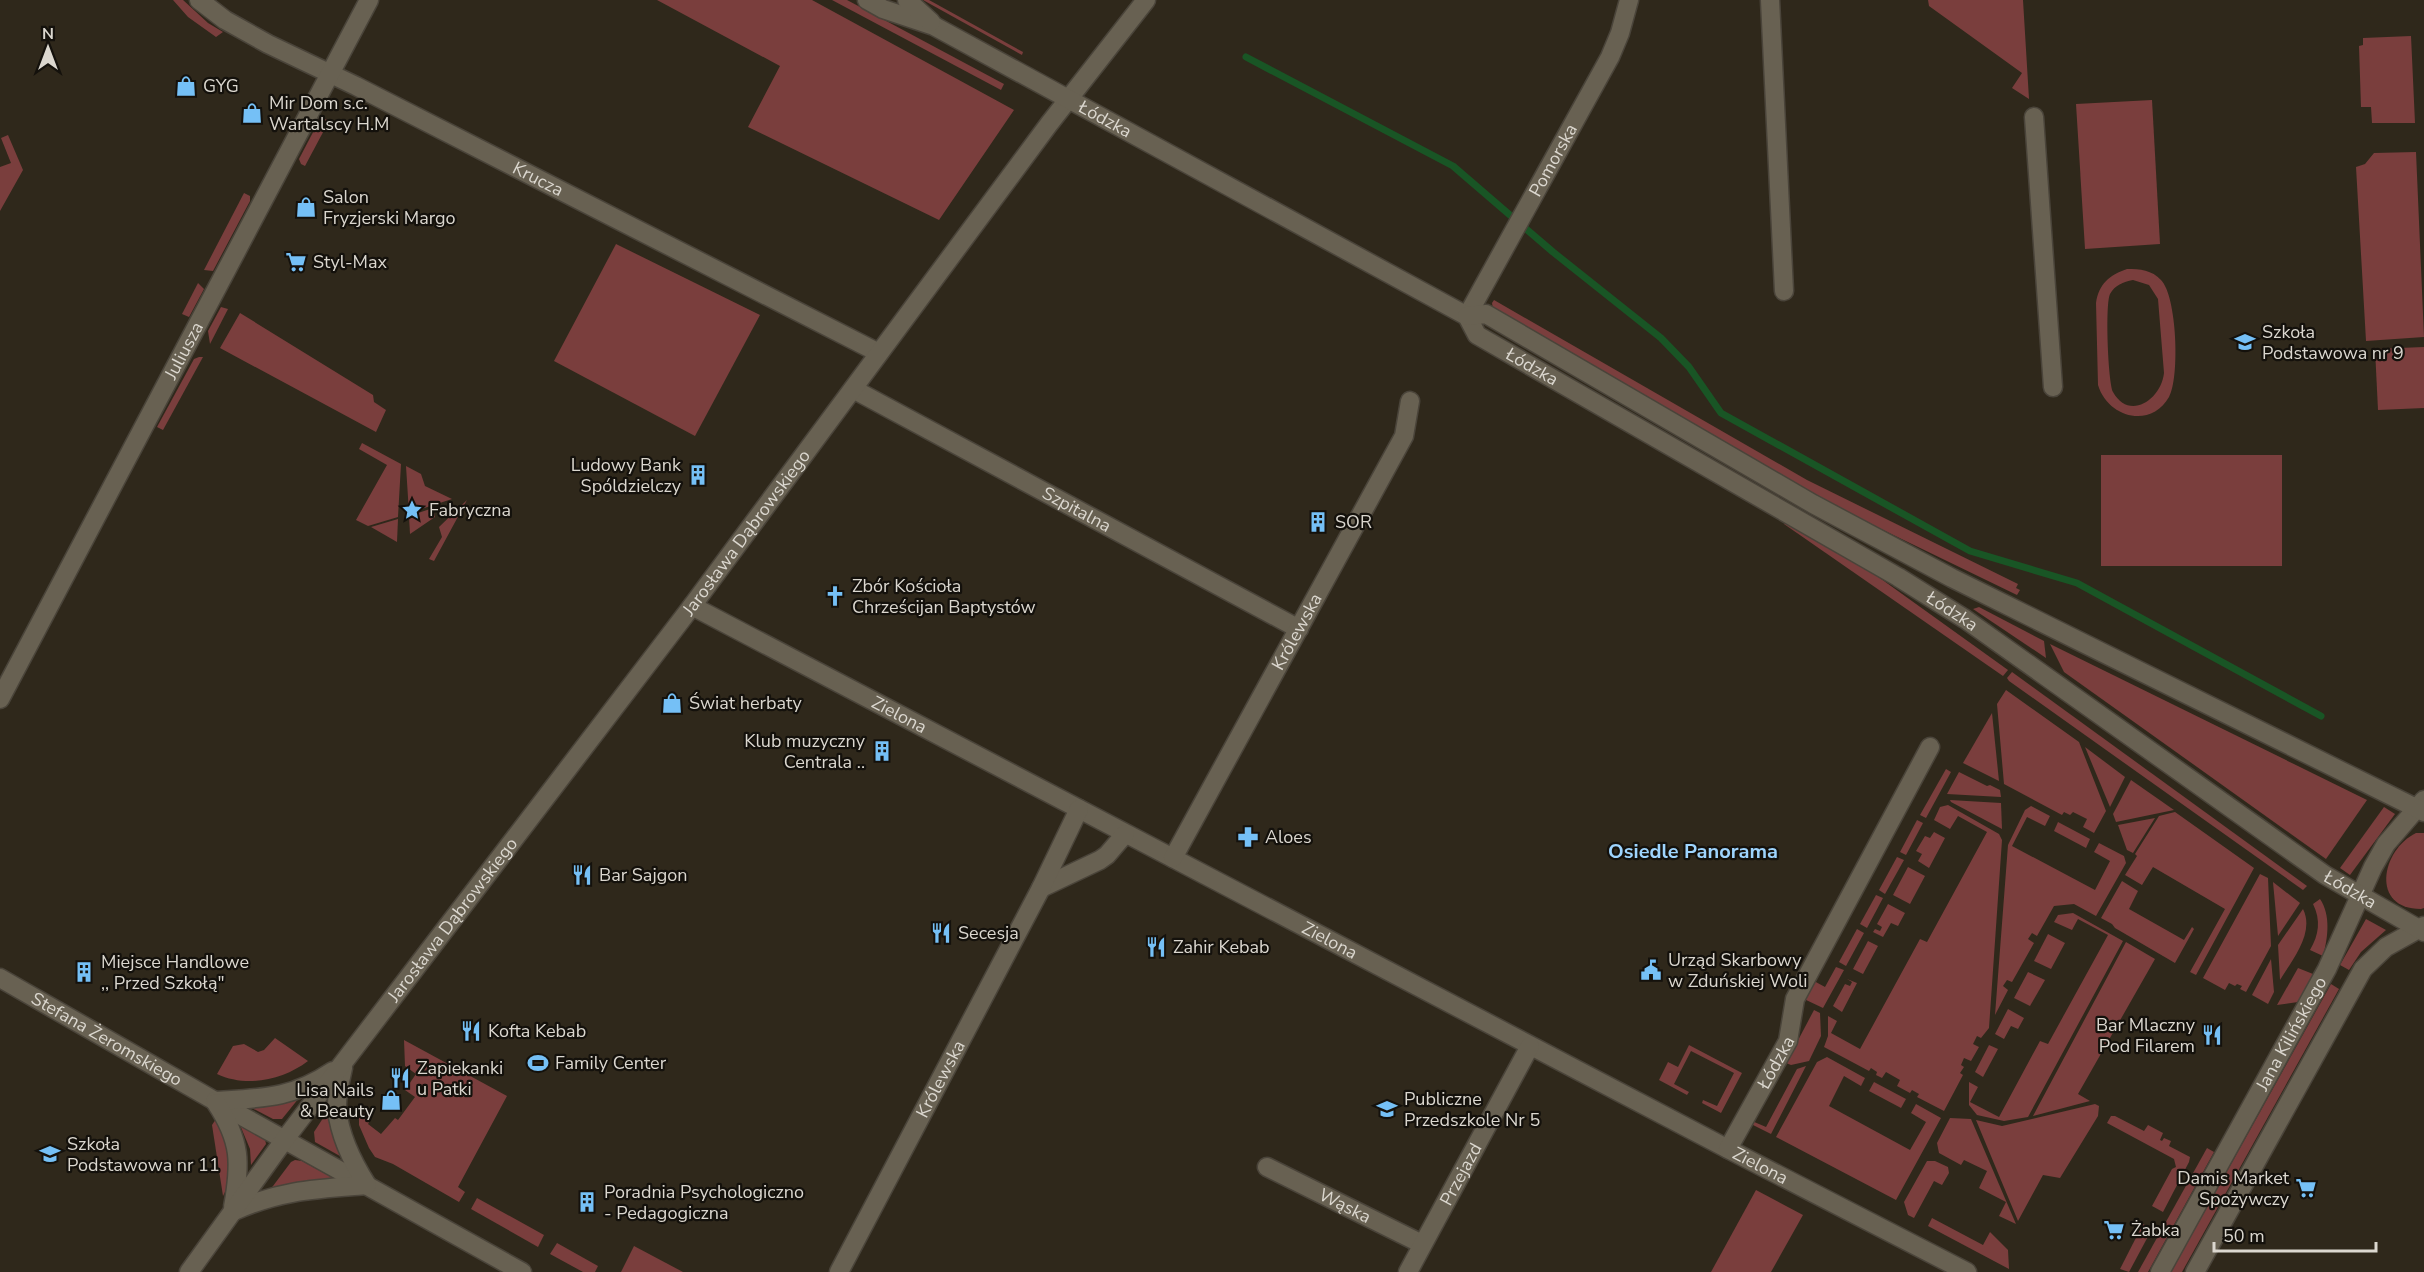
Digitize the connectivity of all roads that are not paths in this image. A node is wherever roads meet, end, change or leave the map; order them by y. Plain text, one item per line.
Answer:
1 (199, 0) edge
2 (369, 0) edge
3 (867, 0) edge
4 (908, 0) edge
5 (1146, 0) edge
6 (1629, 0) edge
7 (1770, 0) edge
8 (934, 26) junction
9 (330, 74) junction
10 (1069, 99) junction
11 (2034, 117) dead end
12 (1784, 291) dead end
13 (1467, 316) junction
14 (879, 353) junction
15 (2053, 387) dead end
16 (853, 389) junction
17 (1410, 400) dead end
18 (693, 606) junction
19 (1299, 628) junction
20 (0, 699) edge
21 (1930, 747) dead end
22 (2422, 807) edge
23 (1079, 809) junction
24 (1125, 834) junction
25 (1173, 858) junction
26 (1041, 888) junction
27 (2360, 896) junction
28 (2422, 929) edge
29 (0, 978) edge
30 (1530, 1046) junction
31 (344, 1063) junction
32 (215, 1101) junction
33 (285, 1139) junction
34 (1728, 1149) junction
35 (1267, 1167) dead end
36 (367, 1185) junction
37 (233, 1212) junction
38 (1422, 1244) junction
39 (1961, 1271) edge
40 (189, 1272) edge
41 (522, 1272) edge
42 (839, 1272) edge
43 (1408, 1272) edge
44 (2160, 1272) edge
45 (2195, 1272) edge

1 - 9 street, Krucza
2 - 9 street, Juliusza
3 - 8 street, Łódzka
4 - 8 street, Łódzka
5 - 10 street, Jarosława Dąbrowskiego
6 - 13 street, Pomorska
7 - 12 street
8 - 10 street, Łódzka
9 - 14 street, Krucza
9 - 20 street, Juliusza
10 - 13 street, Łódzka
10 - 14 street, Jarosława Dąbrowskiego
11 - 15 street
13 - 22 street, Łódzka
13 - 27 street, Łódzka
14 - 16 street, Jarosława Dąbrowskiego
16 - 18 street, Jarosława Dąbrowskiego
16 - 19 street, Szpitalna
17 - 19 street, Królewska
18 - 23 street, Zielona
18 - 31 street, Jarosława Dąbrowskiego
19 - 25 street, Królewska
21 - 34 street, Łódzka
22 - 27 street, Jana Kilińskiego
23 - 24 street, Zielona
23 - 26 street, Królewska
24 - 25 street, Zielona
24 - 26 street
25 - 30 street, Zielona
26 - 42 street, Królewska
27 - 28 street, Łódzka
27 - 44 street, Jana Kilińskiego
28 - 45 street, Jana Kilińskiego
29 - 32 street, Stefana Żeromskiego
30 - 34 street, Zielona
30 - 38 street, Przejazd
31 - 32 street
31 - 33 street, Jarosława Dąbrowskiego
31 - 36 street, Jarosława Dąbrowskiego
32 - 33 street, Stefana Żeromskiego
32 - 37 street, Jarosława Dąbrowskiego
33 - 36 street, Stefana Żeromskiego
33 - 37 street, Jarosława Dąbrowskiego
34 - 39 street, Zielona
35 - 38 street, Wąska
36 - 37 street
36 - 41 street, Stefana Żeromskiego
37 - 40 street, Jarosława Dąbrowskiego
38 - 43 street, Przejazd

